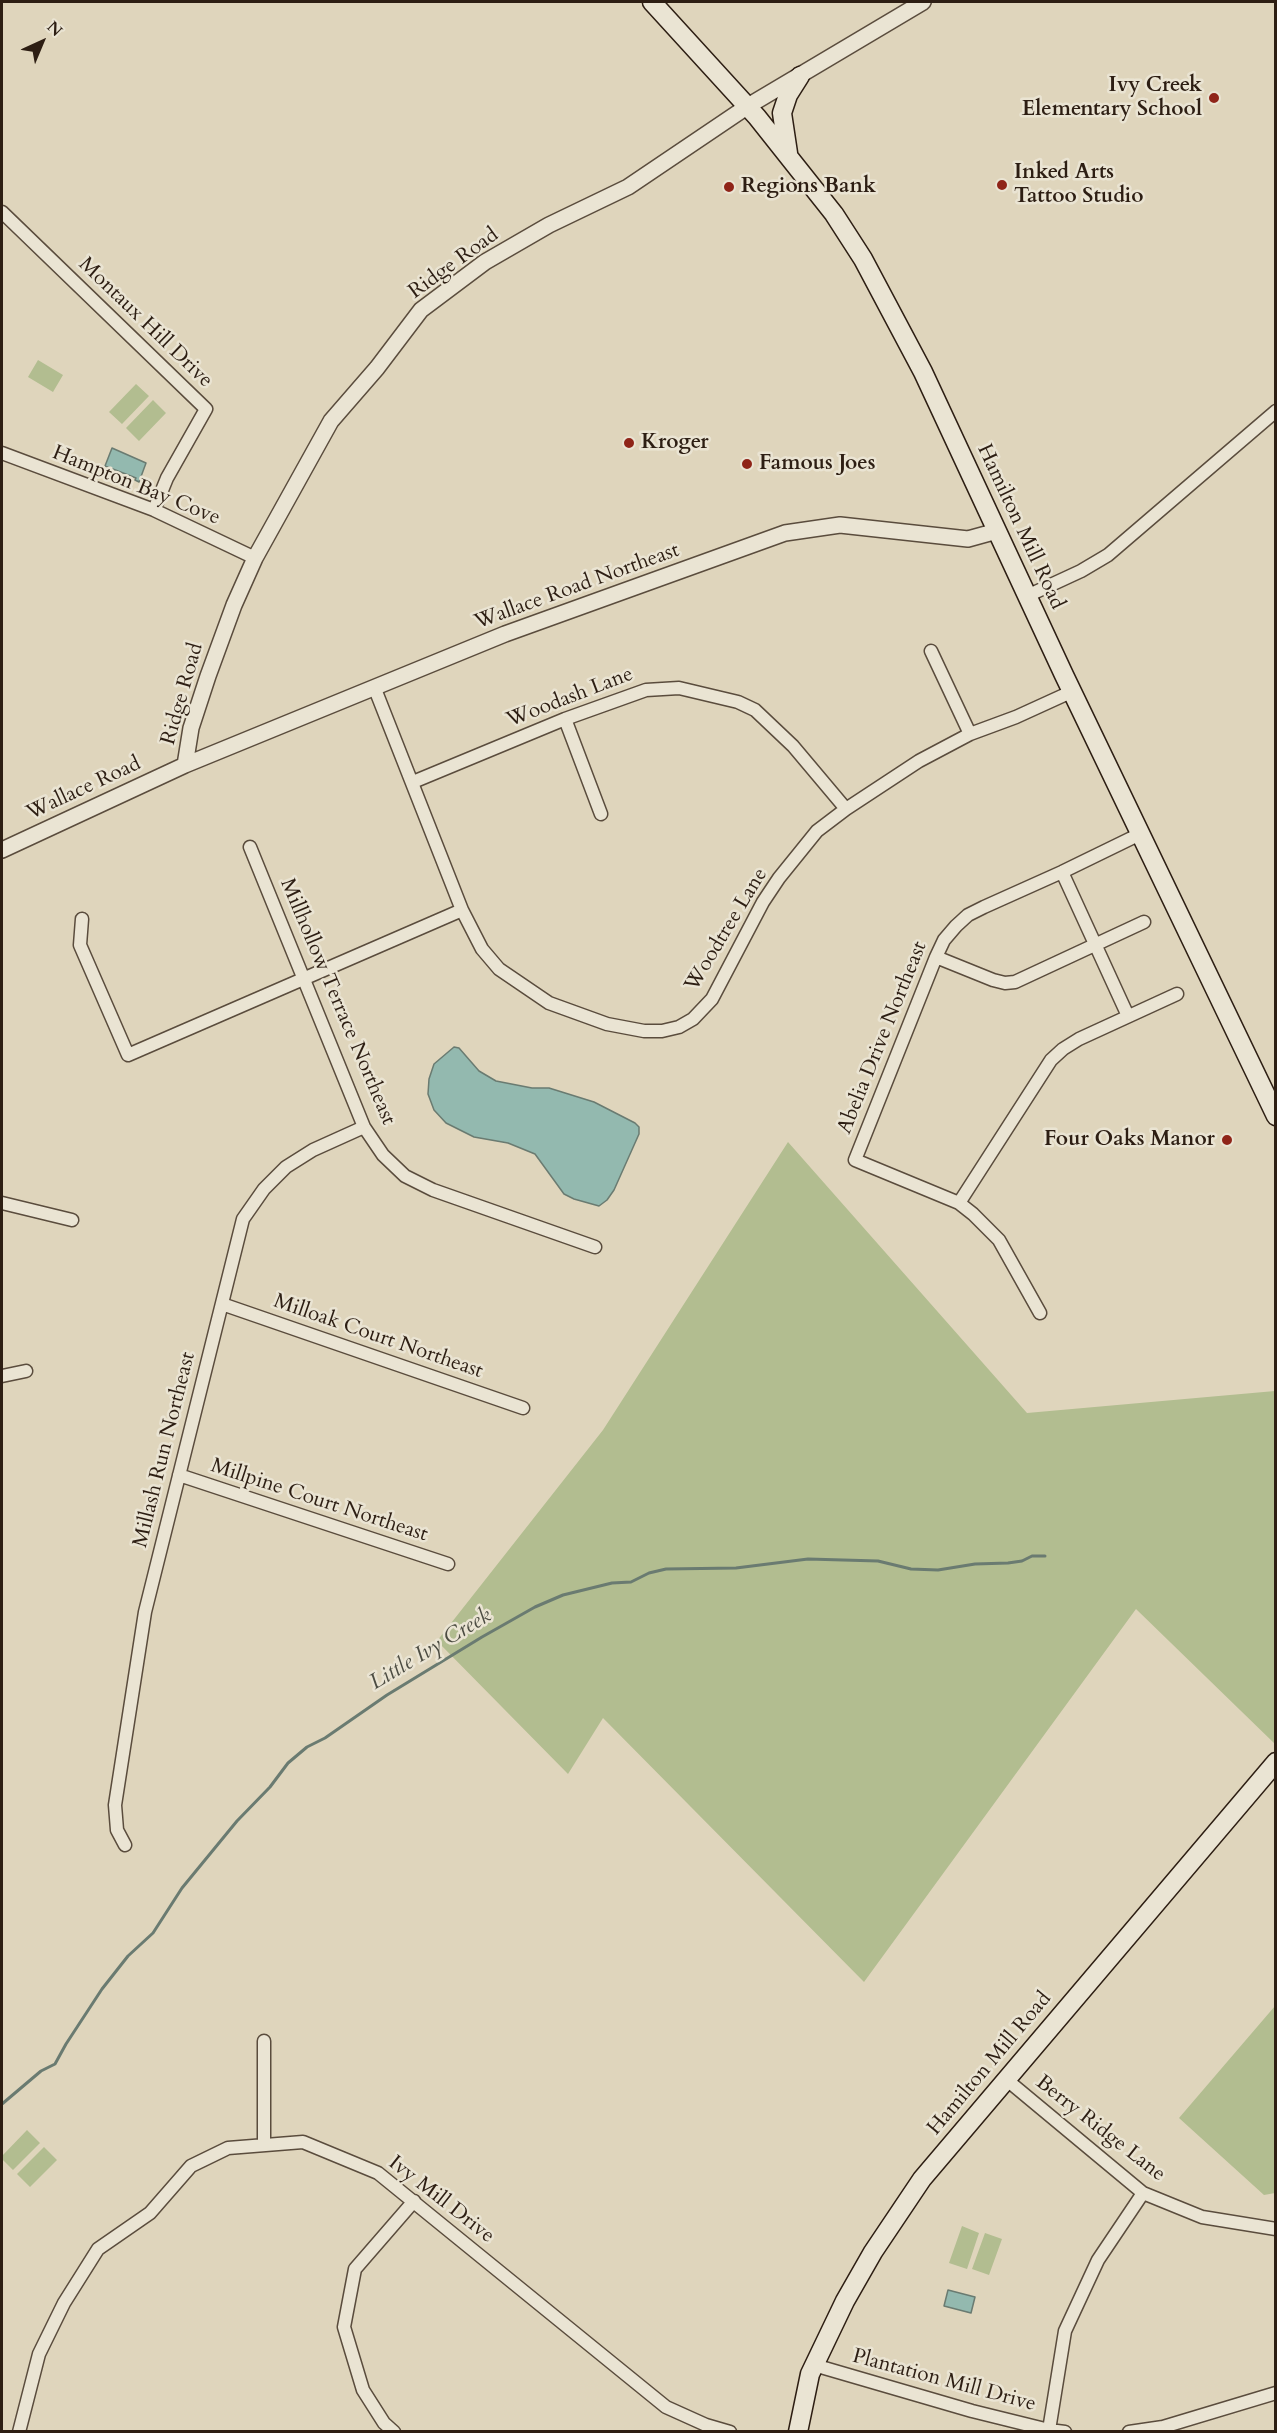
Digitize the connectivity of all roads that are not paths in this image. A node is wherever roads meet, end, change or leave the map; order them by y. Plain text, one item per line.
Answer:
1 (652, 2) edge
2 (923, 2) edge
3 (800, 76) junction
4 (748, 106) junction
5 (788, 155) junction
6 (2, 212) edge
7 (1275, 411) edge
8 (2, 453) edge
9 (154, 510) junction
10 (997, 531) junction
11 (255, 558) junction
12 (1028, 596) junction
13 (932, 651) dead end
14 (375, 688) junction
15 (1073, 691) junction
16 (565, 719) junction
17 (970, 734) junction
18 (185, 765) junction
19 (413, 782) junction
20 (846, 809) junction
21 (602, 814) dead end
22 (1140, 834) junction
23 (250, 847) dead end
24 (2, 850) edge
25 (1062, 872) junction
26 (462, 910) junction
27 (82, 919) dead end
28 (1144, 922) dead end
29 (1096, 946) junction
30 (936, 957) junction
31 (305, 979) junction
32 (1177, 994) dead end
33 (1128, 1016) junction
34 (1275, 1116) edge
35 (364, 1127) junction
36 (2, 1203) edge
37 (959, 1203) junction
38 (72, 1220) dead end
39 (595, 1247) dead end
40 (222, 1304) junction
41 (1040, 1313) dead end
42 (26, 1371) dead end
43 (2, 1376) edge
44 (523, 1408) dead end
45 (179, 1475) junction
46 (448, 1564) dead end
47 (1275, 1762) edge
48 (125, 1845) dead end
49 (264, 2041) dead end
50 (1006, 2080) junction
51 (264, 2144) junction
52 (1143, 2193) junction
53 (414, 2201) junction
54 (1275, 2229) edge
55 (814, 2366) junction
56 (1275, 2392) edge
57 (1049, 2430) edge
58 (19, 2432) edge
59 (394, 2432) edge
60 (730, 2432) edge
61 (798, 2432) edge
62 (1065, 2432) edge
63 (1130, 2432) edge

1 - 4 main road, Hamilton Mill Road
2 - 3 street, Ridge Road
3 - 4 street, Ridge Road
3 - 5 main road
4 - 5 main road, Hamilton Mill Road
4 - 11 street, Ridge Road
5 - 10 main road, Hamilton Mill Road
6 - 9 street, Montaux Hill Drive
7 - 12 street
8 - 9 street, Hampton Bay Cove
9 - 11 street, Hampton Bay Cove
10 - 12 main road, Hamilton Mill Road
10 - 14 street, Wallace Road Northeast
11 - 18 street, Ridge Road
12 - 15 main road, Hamilton Mill Road
13 - 17 street
14 - 18 street, Wallace Road Northeast
14 - 19 street, Woodtree Lane
15 - 17 street, Woodtree Lane
15 - 22 main road, Hamilton Mill Road
16 - 19 street, Woodash Lane
16 - 20 street, Woodash Lane
16 - 21 street
17 - 20 street, Woodtree Lane
18 - 24 street, Wallace Road
19 - 26 street, Woodtree Lane
20 - 26 street, Woodtree Lane
22 - 25 street, Abelia Drive Northeast
22 - 34 main road, Hamilton Mill Road
23 - 31 street, Millhollow Terrace Northeast
25 - 29 street
25 - 30 street, Abelia Drive Northeast
26 - 31 street
27 - 31 street
28 - 29 street
29 - 30 street
29 - 33 street
30 - 37 street, Abelia Drive Northeast
31 - 35 street, Millhollow Terrace Northeast
32 - 33 street
33 - 37 street
35 - 39 street, Millhollow Terrace Northeast
35 - 40 street, Millash Run Northeast
36 - 38 street
37 - 41 street, Abelia Drive Northeast
40 - 44 street, Milloak Court Northeast
40 - 45 street, Millash Run Northeast
42 - 43 street
45 - 46 street, Millpine Court Northeast
45 - 48 street, Millash Run Northeast
47 - 50 main road, Hamilton Mill Road
49 - 51 street
50 - 52 street, Berry Ridge Lane
50 - 55 main road, Hamilton Mill Road
51 - 53 street, Ivy Mill Drive
51 - 58 street, Ivy Mill Drive
52 - 54 street, Berry Ridge Lane
52 - 57 street
53 - 59 street
53 - 60 street, Ivy Mill Drive
55 - 57 street, Plantation Mill Drive
55 - 61 main road, Hamilton Mill Road
56 - 63 street
57 - 62 street, Plantation Mill Drive

